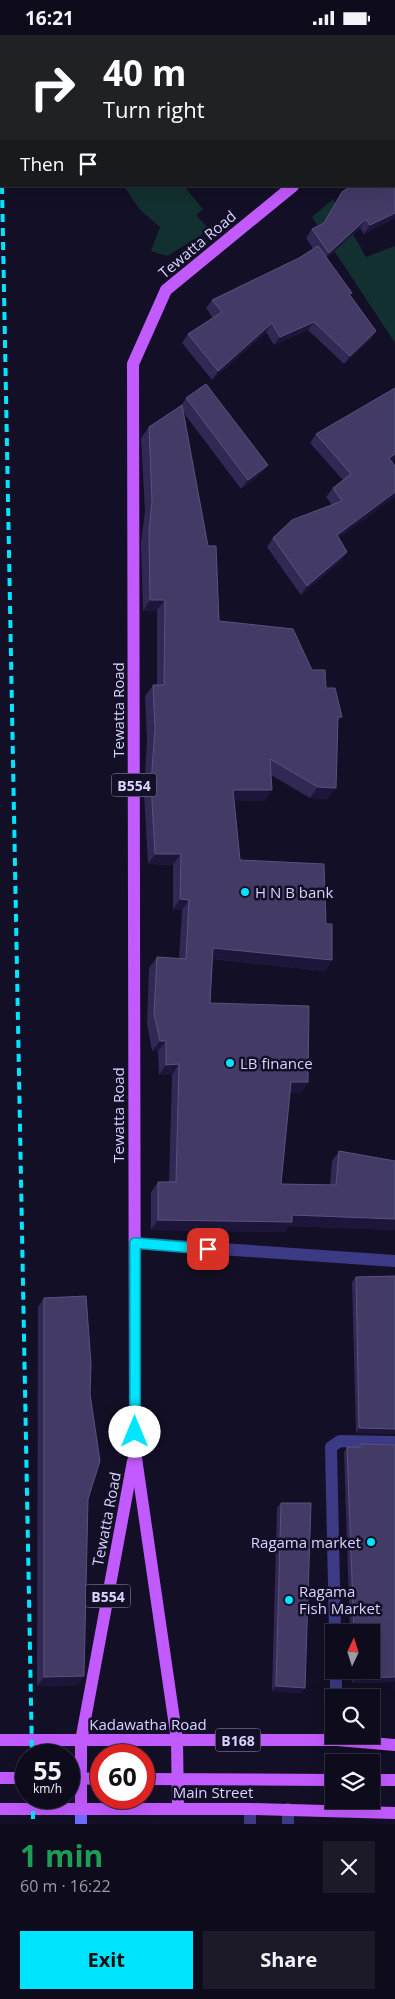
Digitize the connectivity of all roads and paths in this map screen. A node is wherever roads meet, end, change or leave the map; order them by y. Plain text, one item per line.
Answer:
1 (292, 187) edge
2 (135, 1243) junction
3 (395, 1261) edge
4 (395, 1442) edge
5 (135, 1451) junction
6 (335, 1624) edge
7 (325, 1738) edge
8 (0, 1740) edge
9 (178, 1740) junction
10 (81, 1741) junction
11 (380, 1743) edge
12 (395, 1745) edge
13 (0, 1778) edge
14 (15, 1778) edge
15 (155, 1779) edge
16 (325, 1780) edge
17 (380, 1780) edge
18 (395, 1780) edge
19 (178, 1808) junction
20 (0, 1809) edge
21 (81, 1809) junction
22 (250, 1809) junction
23 (288, 1809) junction
24 (395, 1813) edge
25 (81, 1824) edge
26 (250, 1824) edge
27 (288, 1824) edge

1 - 2 main road, Tewatta Road / B554
2 - 3 street
2 - 5 main road, Tewatta Road / B554
4 - 6 street
5 - 9 main road, Tewatta Road / B554
5 - 10 main road, Tewatta Road / B554
7 - 9 main road, Kadawatha Road / B168
8 - 10 main road, B168
9 - 10 main road, Kadawatha Road / B168
9 - 19 main road, Tewatta Road
10 - 21 main road, Tewatta Road
11 - 12 main road, Kadawatha Road / B168
13 - 14 main road
15 - 16 main road, bridge
17 - 18 main road
19 - 21 main road, Main Street
19 - 22 main road, Main Street
20 - 21 main road, Main Street
21 - 25 street
22 - 23 main road, Main Street
22 - 26 street
23 - 24 main road, Main Street
23 - 27 street

